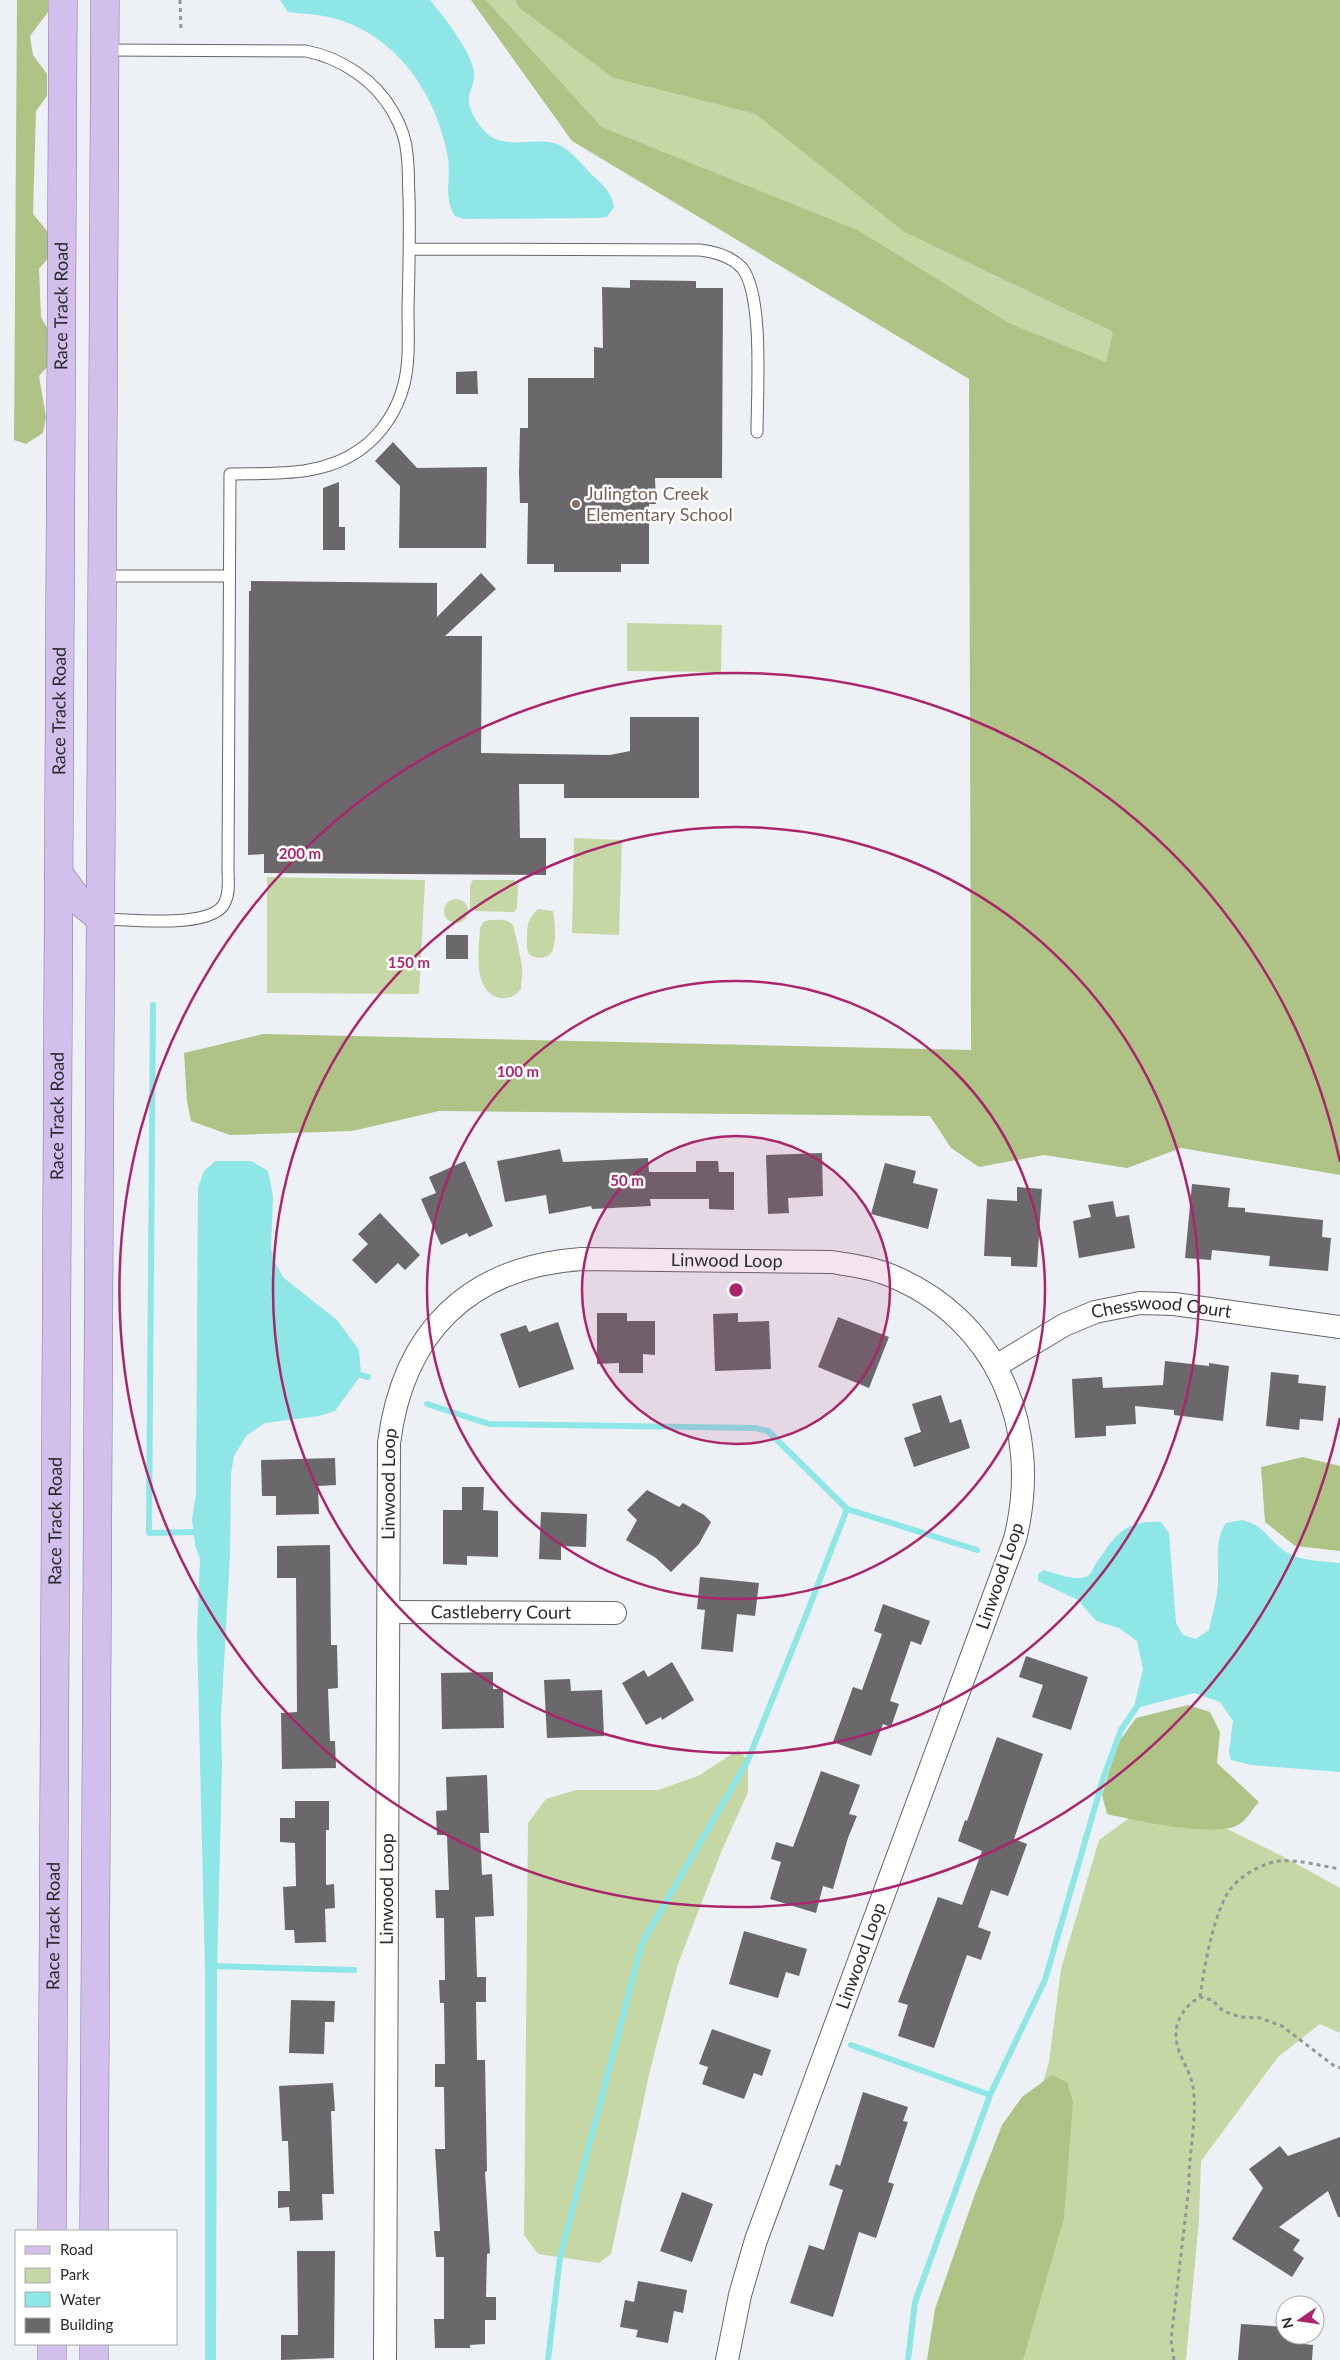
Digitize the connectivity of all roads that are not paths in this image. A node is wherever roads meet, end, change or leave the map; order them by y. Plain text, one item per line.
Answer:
1 (63, 0) edge
2 (106, 0) edge
3 (105, 50) junction
4 (410, 249) junction
5 (757, 432) dead end
6 (61, 438) junction
7 (104, 441) junction
8 (61, 576) junction
9 (102, 576) junction
10 (229, 576) junction
11 (59, 874) junction
12 (101, 919) junction
13 (1340, 1327) edge
14 (996, 1366) junction
15 (389, 1612) junction
16 (615, 1613) dead end
17 (52, 2230) edge
18 (94, 2230) edge
19 (52, 2345) edge
20 (94, 2345) edge
21 (52, 2360) edge
22 (94, 2360) edge
23 (385, 2360) edge
24 (727, 2360) edge

1 - 6 main road, Race Track Road
2 - 3 main road
3 - 4 lane
3 - 7 main road
4 - 5 lane
4 - 10 lane
6 - 7 main road
6 - 8 main road, Race Track Road
7 - 9 main road
8 - 9 main road
8 - 11 main road, Race Track Road
9 - 10 lane
9 - 12 main road
10 - 12 lane
11 - 12 main road
11 - 17 main road, Race Track Road
12 - 18 main road
13 - 14 street, Chesswood Court
14 - 15 street, Linwood Loop
14 - 24 street, Linwood Loop
15 - 16 street, Castleberry Court
15 - 23 street, Linwood Loop
19 - 21 main road
20 - 22 main road

